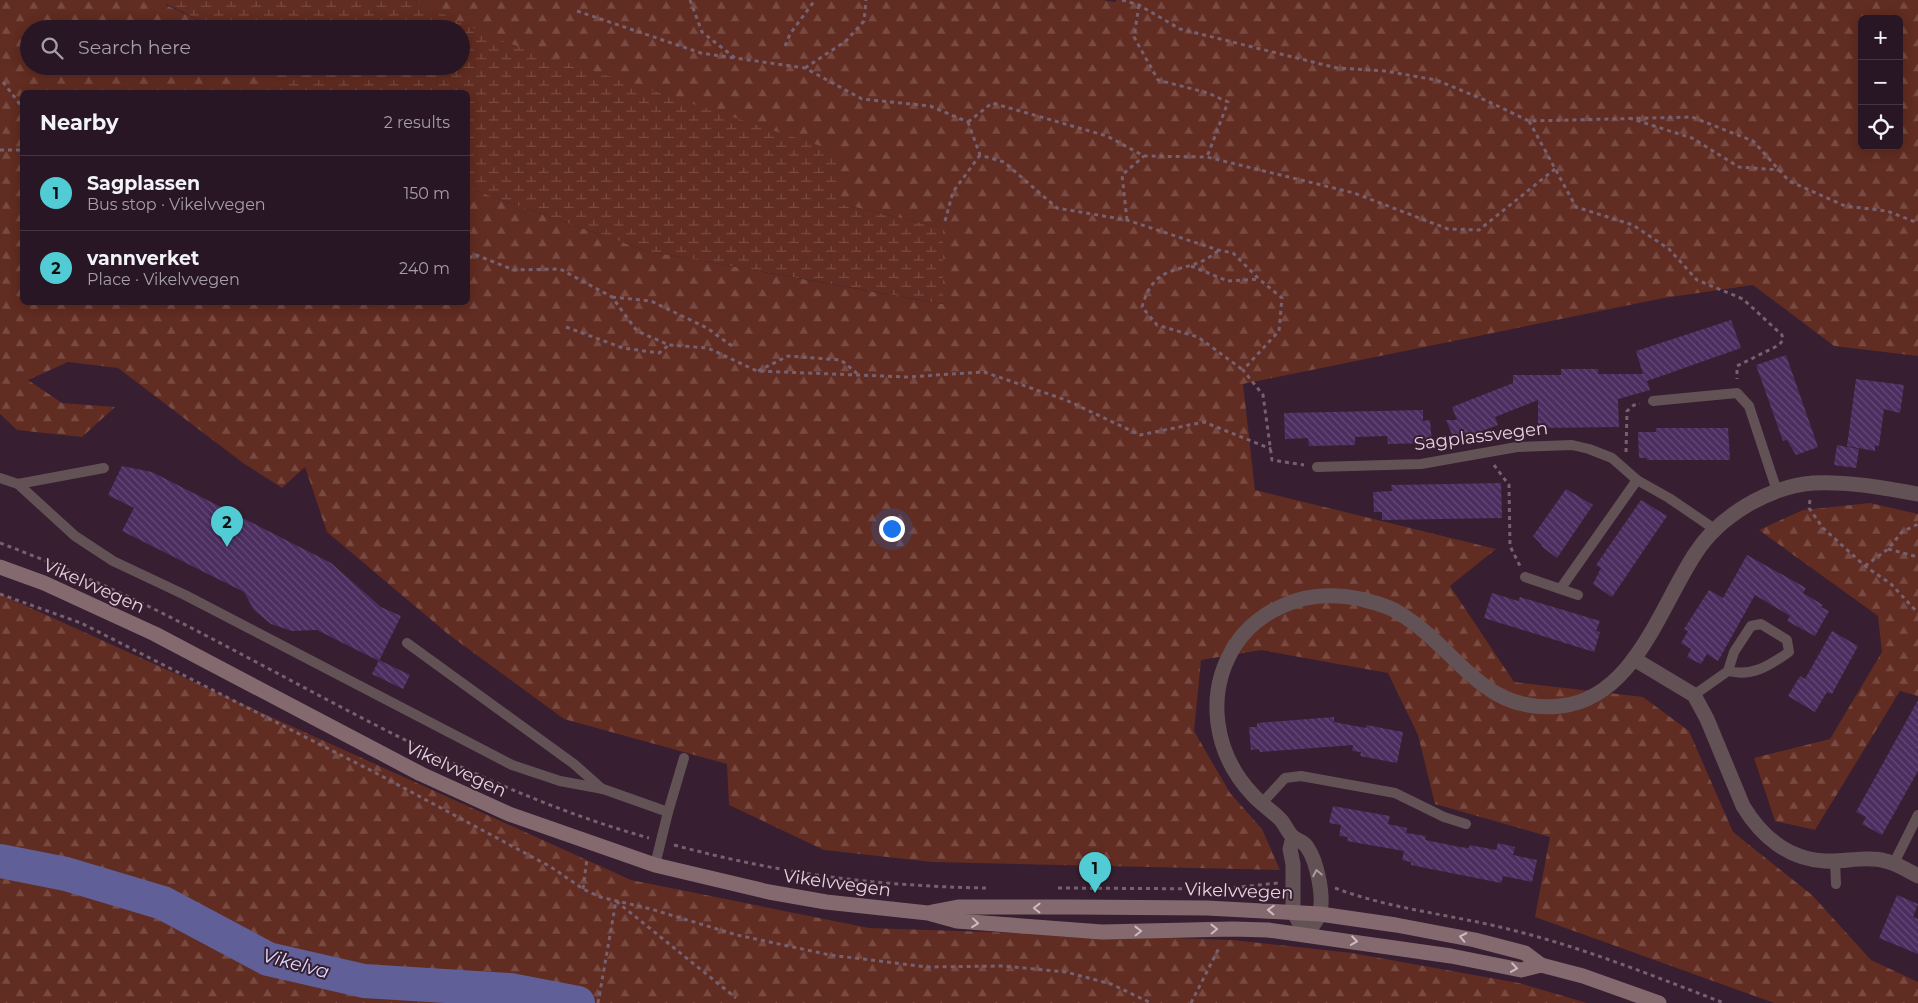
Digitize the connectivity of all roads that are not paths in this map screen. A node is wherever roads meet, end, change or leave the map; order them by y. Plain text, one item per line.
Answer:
1 (1653, 401) road end
2 (1317, 467) road end
3 (104, 468) dead end
4 (0, 478) edge
5 (1636, 480) junction
6 (18, 484) junction
7 (1777, 491) junction
8 (1918, 494) edge
9 (1716, 530) junction
10 (0, 567) edge
11 (1524, 577) road end
12 (1562, 588) junction
13 (1578, 595) dead end
14 (407, 643) dead end
15 (1634, 659) junction
16 (1728, 671) junction
17 (1694, 695) junction
18 (684, 758) dead end
19 (603, 789) junction
20 (1262, 803) junction
21 (668, 812) junction
22 (1918, 815) edge
23 (1466, 824) dead end
24 (1293, 837) junction
25 (1835, 861) junction
26 (1894, 863) junction
27 (655, 865) junction
28 (1918, 876) edge
29 (1836, 884) dead end
30 (1293, 911) junction
31 (928, 913) junction
32 (1320, 914) junction
33 (1306, 935) junction
34 (1541, 965) junction
35 (1659, 1003) edge

1 - 7 lane
2 - 5 lane, Sagplassvegen
3 - 6 lane
4 - 6 lane
5 - 9 lane, Sagplassvegen
5 - 12 lane
6 - 19 lane
7 - 8 street
7 - 9 street
9 - 15 street
10 - 27 street, Vikelvvegen
11 - 12 lane
12 - 13 lane
14 - 19 lane
15 - 17 street
15 - 20 street
16 - 16 lane
16 - 17 lane
17 - 25 street
18 - 21 lane
19 - 21 lane
20 - 23 lane
20 - 24 street
21 - 27 lane
22 - 26 lane
24 - 30 street
32 -> 24 street
25 - 26 street
25 - 29 lane
26 - 28 street
27 - 31 street, Vikelvvegen
30 -> 31 street, Vikelvvegen
30 - 32 street, Vikelvvegen
30 - 33 street
31 -> 33 street, Vikelvvegen
32 - 33 street
34 -> 32 street, Vikelvvegen
33 -> 34 street, Vikelvvegen
34 - 35 street, Vikelvvegen

